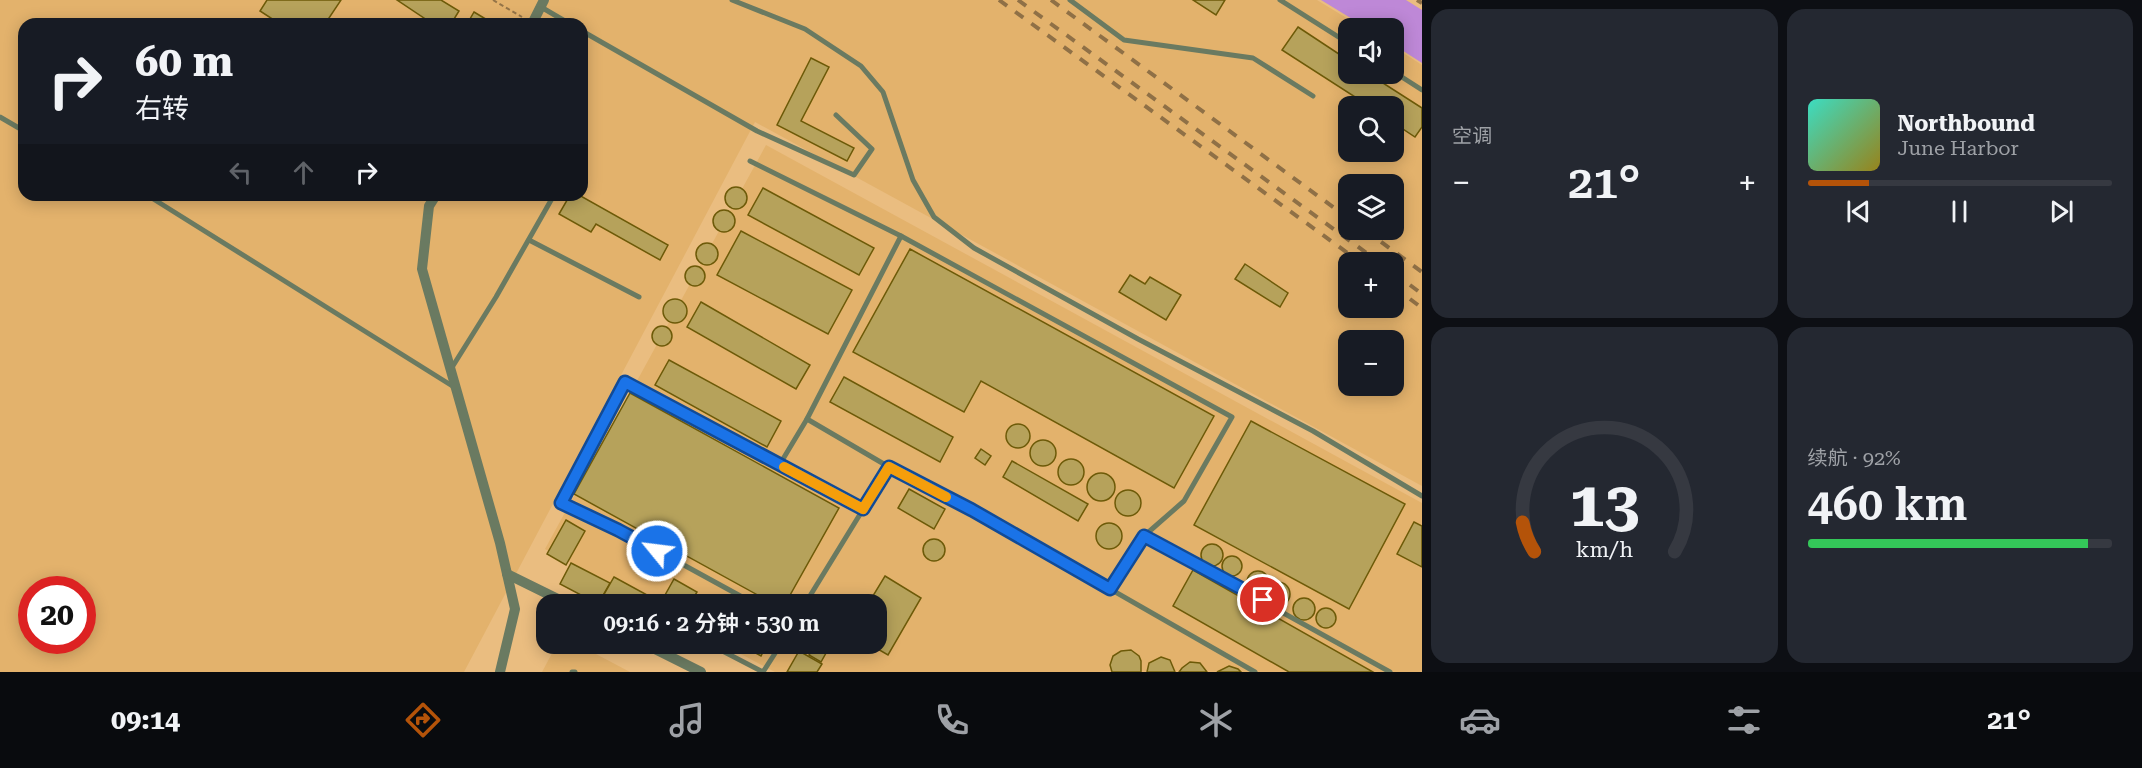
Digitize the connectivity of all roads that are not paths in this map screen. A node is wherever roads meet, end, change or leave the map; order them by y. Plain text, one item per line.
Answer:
1 (732, 0) edge
2 (1070, 0) edge
3 (1280, 0) edge
4 (542, 4) edge
5 (535, 18) edge
6 (562, 18) edge
7 (588, 34) edge
8 (1338, 37) edge
9 (1404, 78) edge
10 (1422, 90) edge
11 (1313, 96) dead end
12 (836, 116) dead end
13 (0, 117) edge
14 (18, 128) edge
15 (750, 161) dead end
16 (157, 201) edge
17 (432, 201) edge
18 (551, 201) edge
19 (901, 236) junction
20 (529, 240) junction
21 (639, 297) dead end
22 (451, 370) junction
23 (456, 387) junction
24 (807, 419) junction
25 (780, 465) junction
26 (889, 467) junction
27 (1422, 496) edge
28 (863, 509) junction
29 (1144, 536) junction
30 (507, 574) junction
31 (1110, 589) junction
32 (548, 594) edge
33 (736, 594) edge
34 (811, 594) edge
35 (665, 654) edge
36 (728, 654) edge
37 (775, 654) edge
38 (500, 672) edge
39 (701, 672) edge
40 (1255, 672) edge
41 (1390, 672) edge

1 - 27 lane
2 - 11 lane
3 - 8 lane
4 - 5 street
4 - 6 lane
7 - 12 lane
9 - 10 lane
13 - 14 lane
15 - 19 lane
16 - 23 lane
17 - 22 street
18 - 20 lane
19 - 24 lane
19 - 29 lane
20 - 21 lane
20 - 22 lane
22 - 23 street
23 - 30 street
24 - 25 lane
24 - 26 lane
25 - 28 lane
25 - 33 lane
26 - 28 lane
26 - 31 lane
28 - 34 lane
29 - 31 lane
29 - 41 lane
30 - 32 street
30 - 38 street
31 - 40 lane
35 - 39 street
36 - 37 lane

